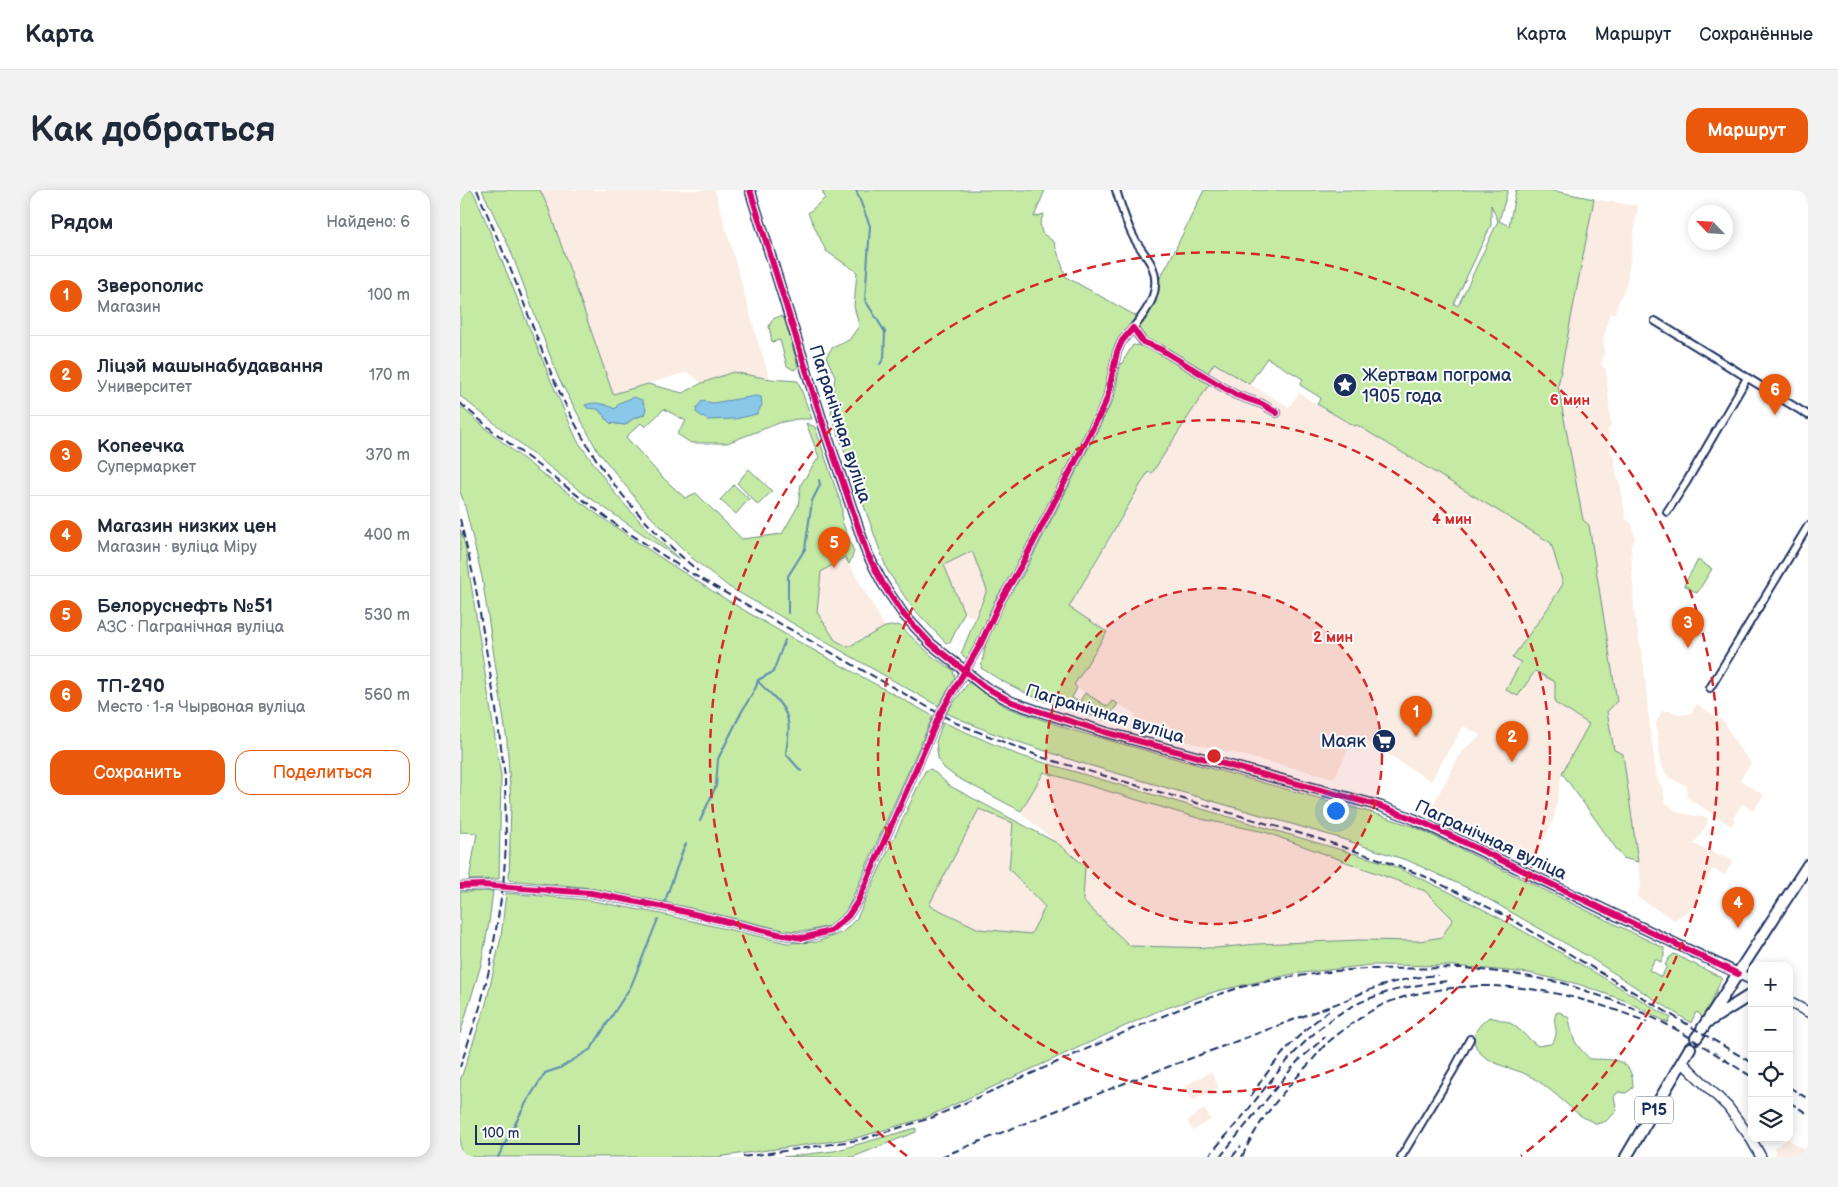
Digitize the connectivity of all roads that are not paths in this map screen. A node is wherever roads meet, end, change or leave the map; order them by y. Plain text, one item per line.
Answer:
1 (750, 190) edge
2 (1116, 190) edge
3 (1655, 321) dead end
4 (1133, 328) junction
5 (1746, 378) junction
6 (1277, 413) dead end
7 (1808, 415) edge
8 (1667, 512) dead end
9 (1808, 526) edge
10 (965, 672) junction
11 (1710, 688) dead end
12 (1808, 865) edge
13 (460, 886) edge
14 (1738, 974) junction
15 (1748, 978) edge
16 (1748, 997) edge
17 (1793, 1004) edge
18 (1808, 1012) edge
19 (1470, 1039) dead end
20 (1690, 1048) dead end
21 (1682, 1062) junction
22 (1401, 1157) edge
23 (1626, 1157) edge
24 (1761, 1157) edge

1 - 10 street, Пагранічная вуліца
2 - 4 street
3 - 5 street
4 - 6 street
4 - 10 street
5 - 7 street
5 - 8 street
9 - 11 street
10 - 13 street
10 - 14 street, Пагранічная вуліца
12 - 14 main road
14 - 15 street, Пагранічная вуліца
14 - 16 main road
17 - 18 street
19 - 22 street
20 - 21 main road, Р15
21 - 23 main road, Р15
21 - 24 street

